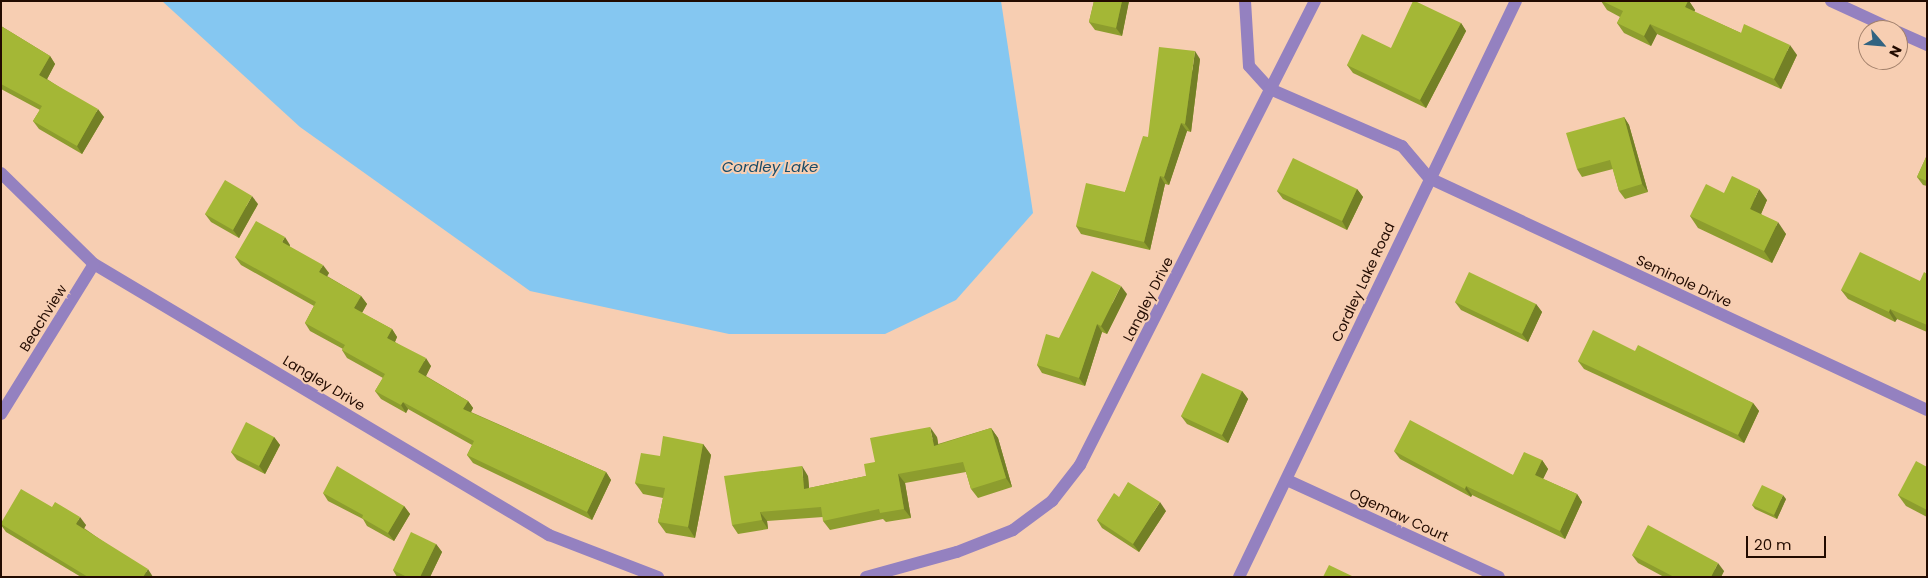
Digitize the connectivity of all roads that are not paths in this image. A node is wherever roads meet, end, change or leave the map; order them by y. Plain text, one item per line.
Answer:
1 (1245, 1) edge
2 (1315, 1) edge
3 (1516, 1) edge
4 (1831, 1) edge
5 (1872, 20) edge
6 (1908, 36) edge
7 (1927, 45) edge
8 (1270, 89) junction
9 (1, 173) edge
10 (1429, 178) junction
11 (94, 264) junction
12 (1927, 410) edge
13 (1, 414) edge
14 (1287, 480) junction
15 (1483, 574) edge
16 (658, 577) edge
17 (866, 577) edge
18 (1239, 577) edge
19 (1499, 577) edge

1 - 8 street
2 - 8 street, Langley Drive
3 - 10 street, Cordley Lake Road
4 - 5 street
6 - 7 street
8 - 10 street
8 - 17 street, Langley Drive
9 - 11 street, Langley Drive
10 - 12 street, Seminole Drive
10 - 14 street, Cordley Lake Road
11 - 13 street, Beachview
11 - 16 street, Langley Drive
14 - 15 street, Ogemaw Court
14 - 18 street, Cordley Lake Road
15 - 19 street, Ogemaw Court

